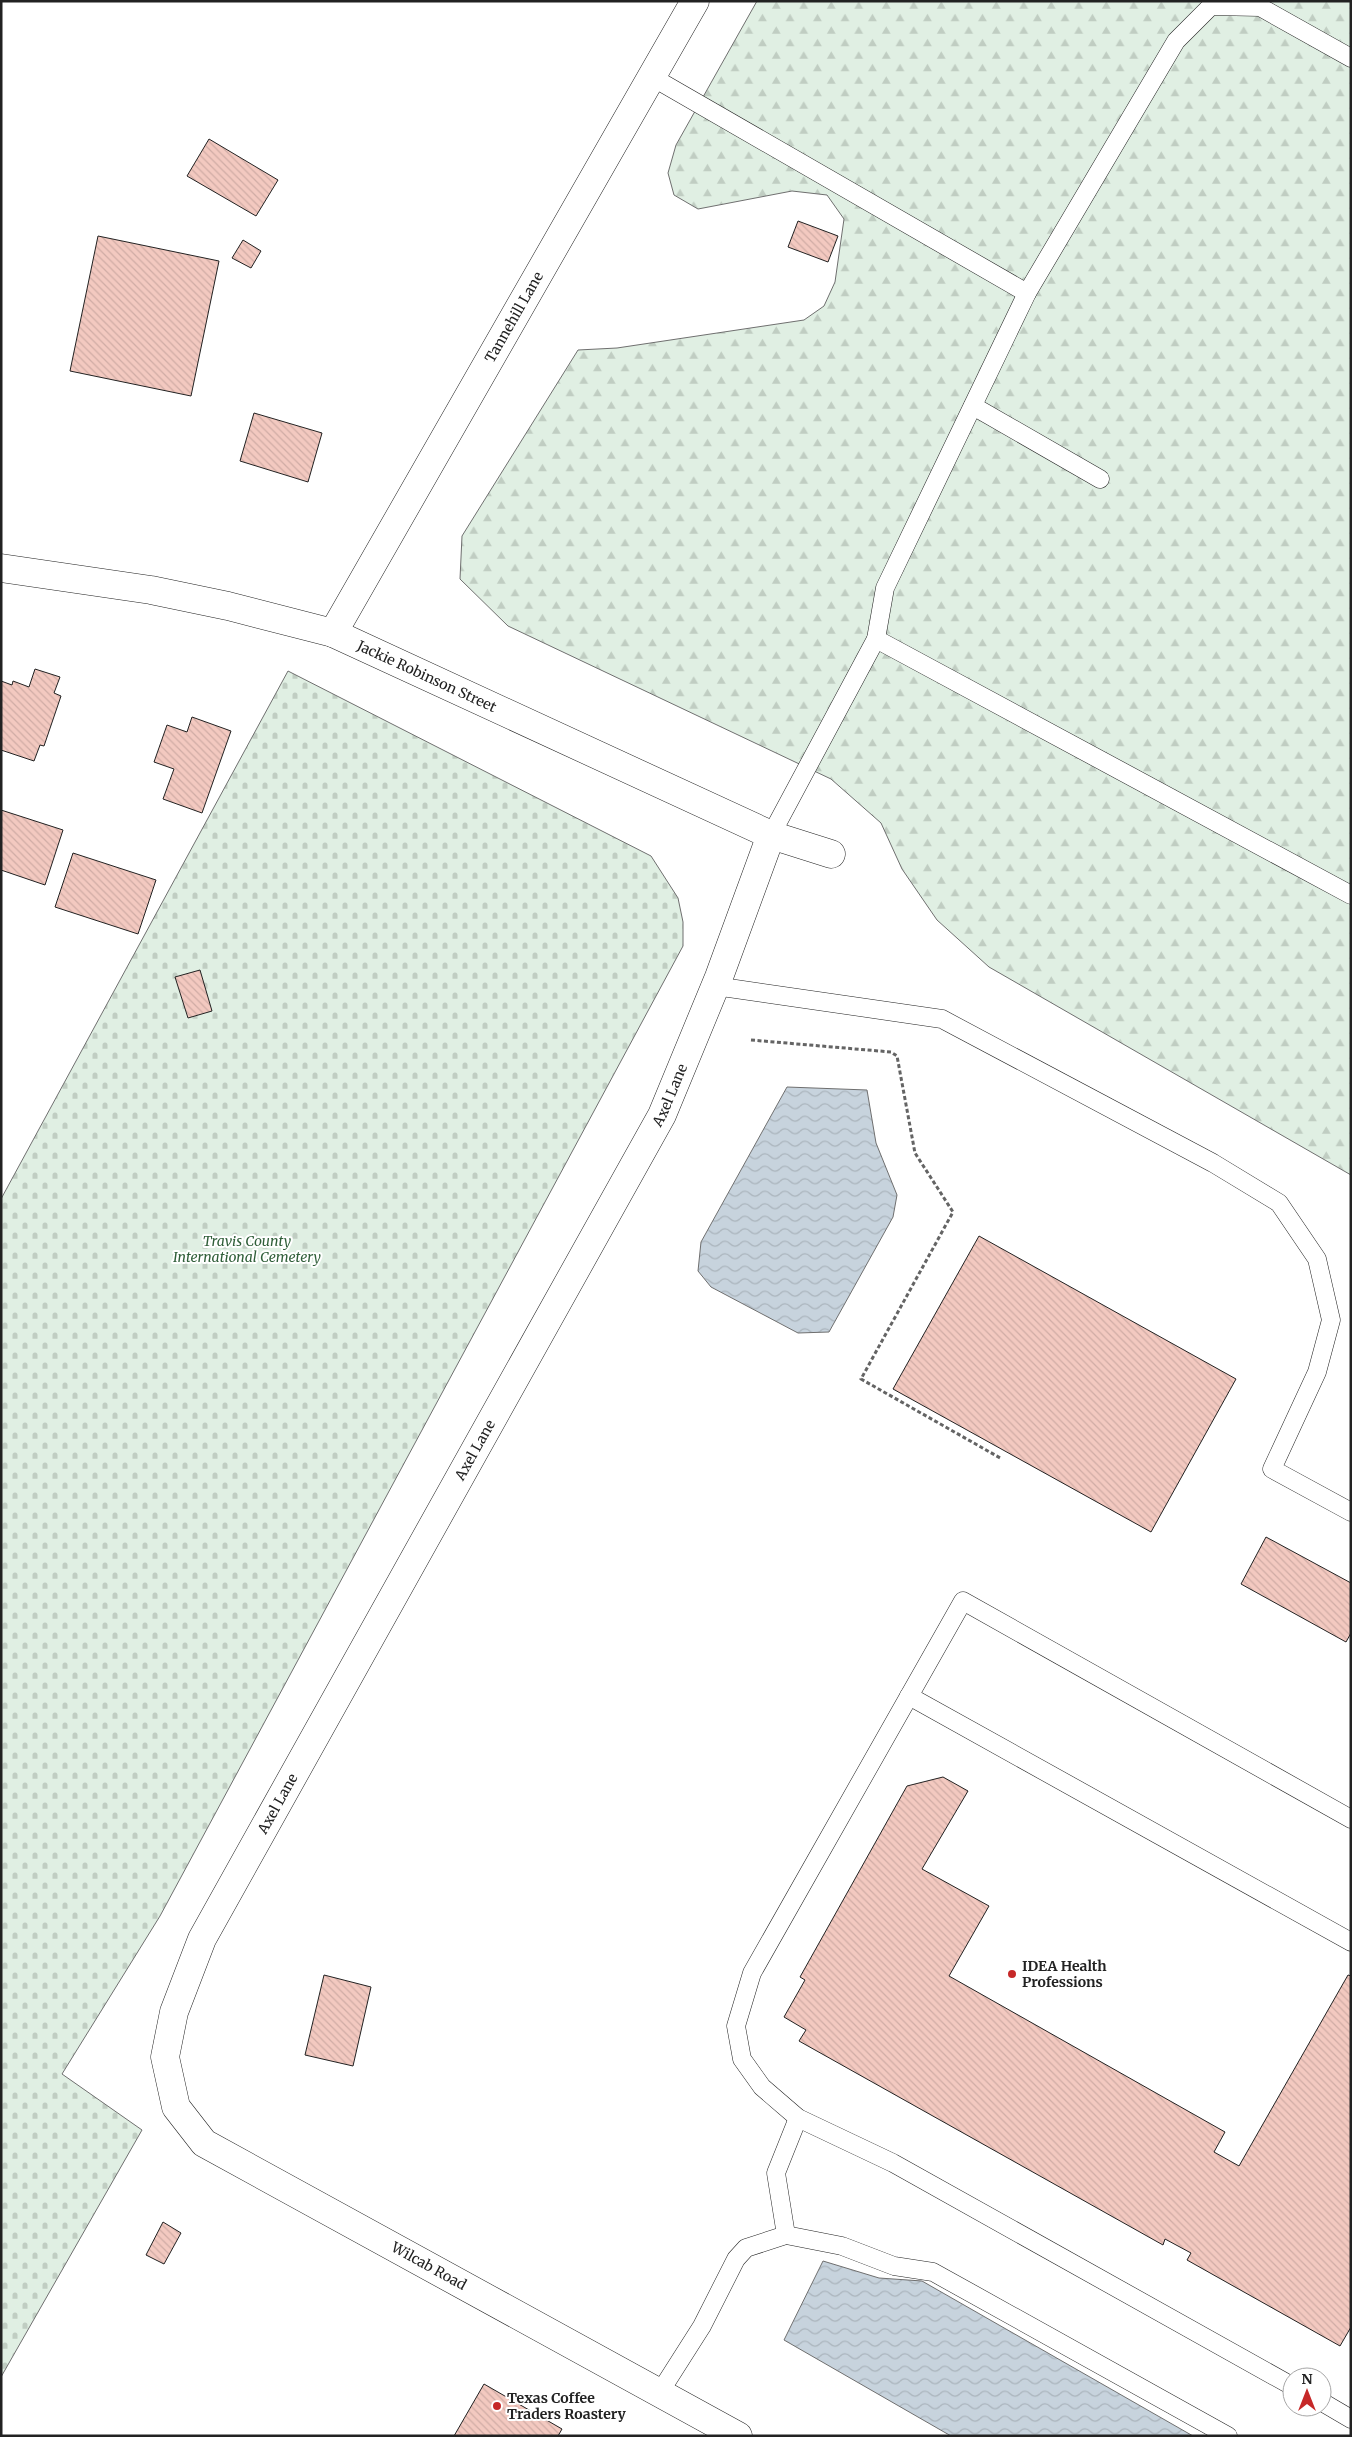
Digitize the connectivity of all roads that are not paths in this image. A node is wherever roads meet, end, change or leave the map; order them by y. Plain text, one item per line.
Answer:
1 (695, 1) edge
2 (1351, 58) edge
3 (652, 77) junction
4 (1027, 292) junction
5 (972, 406) junction
6 (1100, 479) dead end
7 (1, 568) edge
8 (333, 633) junction
9 (876, 639) junction
10 (771, 835) junction
11 (831, 854) dead end
12 (1351, 895) edge
13 (715, 986) junction
14 (1351, 1512) edge
15 (909, 1696) junction
16 (1351, 1819) edge
17 (1351, 1942) edge
18 (165, 2057) joint
19 (798, 2118) junction
20 (786, 2235) junction
21 (1282, 2380) edge
22 (660, 2392) junction
23 (1332, 2408) edge
24 (1351, 2419) edge
25 (738, 2436) edge
26 (1228, 2436) edge

1 - 3 street, Tannehill Lane
2 - 4 lane
3 - 4 lane
3 - 8 street, Tannehill Lane
4 - 5 lane
5 - 6 lane
5 - 9 lane
7 - 8 street, Jackie Robinson Street
8 - 10 street, Jackie Robinson Street
9 - 10 lane
9 - 12 lane
10 - 11 street, Jackie Robinson Street
10 - 13 street, Axel Lane
13 - 14 lane
13 - 18 street, Axel Lane
15 - 16 lane
15 - 17 lane
15 - 19 lane
18 - 22 street, Wilcab Road
19 - 20 lane
19 - 21 lane
20 - 22 lane
20 - 26 lane
22 - 25 street, Wilcab Road
23 - 24 lane

